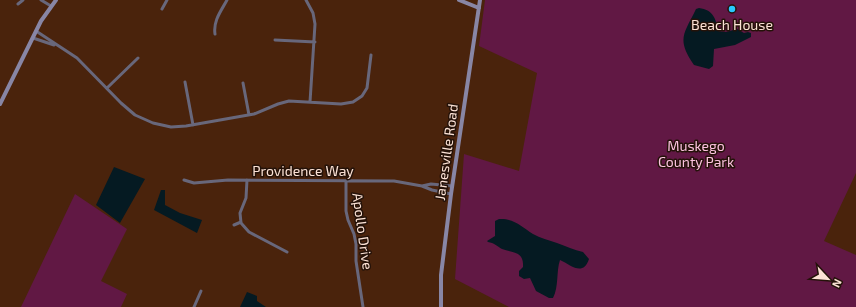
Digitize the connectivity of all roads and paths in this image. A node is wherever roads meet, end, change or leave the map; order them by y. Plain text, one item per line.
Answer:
1 (23, 0) edge
2 (41, 0) edge
3 (56, 0) edge
4 (167, 0) edge
5 (227, 0) edge
6 (306, 0) edge
7 (459, 0) edge
8 (480, 0) edge
9 (18, 4) dead end
10 (52, 6) junction
11 (479, 8) junction
12 (162, 9) dead end
13 (36, 31) junction
14 (215, 34) dead end
15 (33, 38) junction
16 (274, 40) dead end
17 (315, 42) junction
18 (57, 46) junction
19 (371, 55) dead end
20 (138, 58) dead end
21 (185, 82) dead end
22 (243, 83) dead end
23 (107, 88) junction
24 (310, 102) junction
25 (0, 104) edge
26 (248, 115) junction
27 (192, 125) junction
28 (184, 180) dead end
29 (247, 180) junction
30 (346, 181) junction
31 (422, 186) junction
32 (452, 186) junction
33 (450, 194) junction
34 (241, 222) junction
35 (234, 225) dead end
36 (287, 252) dead end
37 (202, 291) dead end
38 (194, 307) edge
39 (363, 307) edge
40 (441, 307) edge

1 - 9 street
2 - 10 street
3 - 10 main road
4 - 12 street
5 - 14 street
6 - 17 street
7 - 11 main road
8 - 11 main road, Janesville Road
10 - 13 main road
11 - 32 main road, Janesville Road
13 - 15 main road
13 - 18 street
15 - 18 street
15 - 25 main road
16 - 17 street
17 - 24 street
18 - 23 street
19 - 24 street
20 - 23 street
21 - 27 street
22 - 26 street
23 - 27 street
24 - 26 street
26 - 27 street
28 - 29 street, Providence Way
29 - 30 street, Providence Way
29 - 34 street
30 - 31 street, Providence Way
30 - 39 street, Apollo Drive
31 - 32 street, Providence Way
31 - 33 street, Providence Way
32 - 33 main road, Janesville Road
33 - 40 main road, Janesville Road
34 - 35 street
34 - 36 street
37 - 38 street

